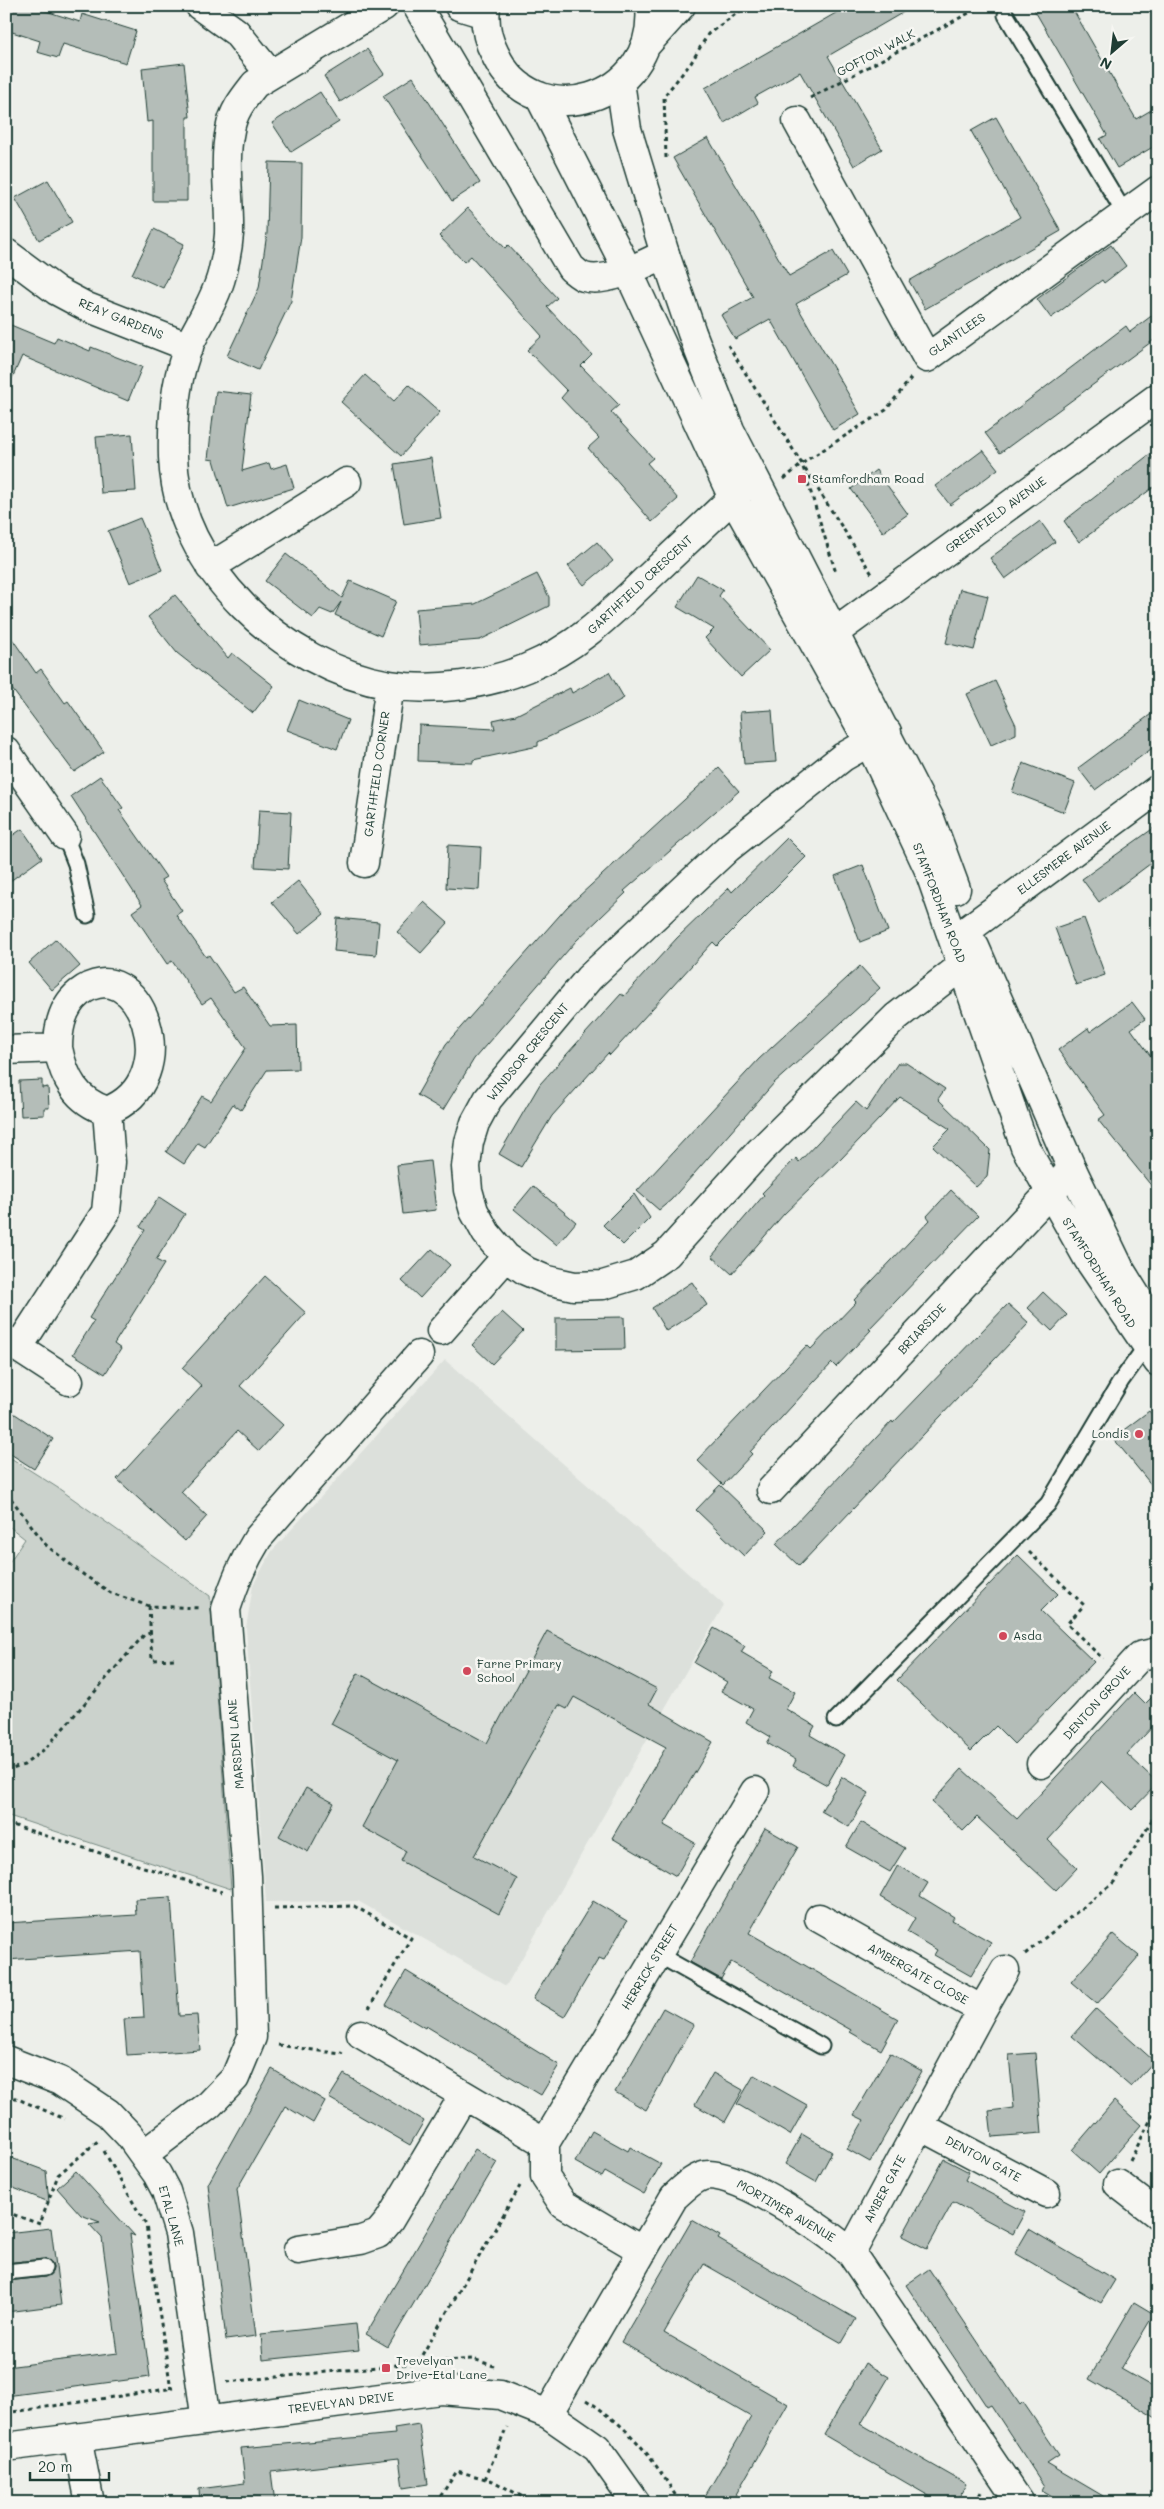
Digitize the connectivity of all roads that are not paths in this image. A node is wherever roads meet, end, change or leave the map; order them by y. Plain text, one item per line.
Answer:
1 (200, 6) edge
2 (384, 6) edge
3 (417, 6) edge
4 (459, 6) edge
5 (650, 6) edge
6 (681, 6) edge
7 (485, 10) edge
8 (1006, 15) dead end
9 (647, 44) junction
10 (270, 74) junction
11 (620, 82) junction
12 (540, 96) junction
13 (797, 121) road end
14 (1158, 190) edge
15 (1125, 214) junction
16 (6, 253) edge
17 (665, 254) junction
18 (628, 271) junction
19 (189, 347) junction
20 (1158, 397) edge
21 (347, 482) dead end
22 (759, 486) junction
23 (733, 498) junction
24 (210, 567) junction
25 (834, 633) junction
26 (390, 685) junction
27 (878, 737) junction
28 (6, 751) edge
29 (15, 782) edge
30 (1158, 789) edge
31 (65, 836) joint
32 (364, 863) dead end
33 (87, 915) dead end
34 (970, 928) junction
35 (970, 960) junction
36 (58, 1048) junction
37 (6, 1050) edge
38 (107, 1111) junction
39 (1072, 1168) junction
40 (1049, 1193) junction
41 (506, 1257) junction
42 (441, 1330) dead end
43 (1155, 1342) edge
44 (12, 1344) edge
45 (419, 1355) dead end
46 (69, 1382) dead end
47 (771, 1490) dead end
48 (1158, 1652) edge
49 (836, 1720) dead end
50 (1041, 1764) dead end
51 (754, 1791) dead end
52 (819, 1918) dead end
53 (657, 1954) junction
54 (1005, 1970) road end
55 (982, 2010) junction
56 (357, 2031) road end
57 (821, 2046) dead end
58 (6, 2060) edge
59 (464, 2095) junction
60 (920, 2126) junction
61 (545, 2143) junction
62 (144, 2154) junction
63 (1118, 2184) road end
64 (1046, 2192) dead end
65 (1158, 2215) edge
66 (298, 2250) dead end
67 (643, 2250) junction
68 (851, 2253) junction
69 (44, 2268) dead end
70 (6, 2272) edge
71 (548, 2414) junction
72 (206, 2421) junction
73 (77, 2438) junction
74 (6, 2448) edge
75 (90, 2503) edge
76 (636, 2503) edge
77 (1020, 2503) edge

1 - 10 street
2 - 10 street, GARTHFIELD CRESCENT
3 - 18 street
4 - 7 street
5 - 9 street
6 - 9 street
7 - 12 street
8 - 15 lane
9 - 11 street
10 - 19 street, GARTHFIELD CRESCENT
11 - 12 street
11 - 17 street, STAMFORDHAM ROAD
12 - 18 street, STAMFORDHAM ROAD
13 - 15 street, GLANTLEES
14 - 15 street, GLANTLEES
16 - 19 street, REAY GARDENS
17 - 18 street
17 - 22 street, STAMFORDHAM ROAD
18 - 23 street, STAMFORDHAM ROAD
19 - 24 street, GARTHFIELD CRESCENT
20 - 25 street, GREENFIELD AVENUE
21 - 24 street
22 - 23 street, GARTHFIELD CRESCENT
22 - 25 street, STAMFORDHAM ROAD
23 - 26 street, GARTHFIELD CRESCENT
23 - 27 street, STAMFORDHAM ROAD
24 - 26 street, GARTHFIELD CRESCENT
25 - 27 street, STAMFORDHAM ROAD
26 - 32 street, GARTHFIELD CORNER
27 - 34 street, STAMFORDHAM ROAD
27 - 35 street, STAMFORDHAM ROAD
27 - 41 street, WINDSOR CRESCENT
28 - 29 street
29 - 31 street
30 - 34 street, ELLESMERE AVENUE
31 - 33 lane
34 - 35 street, STAMFORDHAM ROAD
35 - 39 street, STAMFORDHAM ROAD
35 - 40 street, STAMFORDHAM ROAD
35 - 41 street, WINDSOR CRESCENT
36 - 37 street
36 - 38 street
36 - 38 street
38 - 44 street
39 - 40 street, BRIARSIDE
39 - 43 street, STAMFORDHAM ROAD
40 - 43 street, STAMFORDHAM ROAD
40 - 47 street, BRIARSIDE
41 - 42 street
43 - 49 lane
44 - 46 street
45 - 62 street, MARSDEN LANE
48 - 50 street, DENTON GROVE
51 - 53 street, HERRICK STREET
52 - 55 street, AMBERGATE CLOSE
53 - 57 lane
53 - 61 street, HERRICK STREET
54 - 55 street
55 - 60 street, AMBERGATE CLOSE
56 - 59 street
58 - 62 street, ETAL LANE
59 - 61 street
59 - 66 street
60 - 64 street, DENTON GATE
60 - 68 street, AMBER GATE
61 - 67 street
62 - 72 street, ETAL LANE
63 - 65 street
67 - 68 street, MORTIMER AVENUE
67 - 71 street, MORTIMER AVENUE
68 - 77 street, MORTIMER AVENUE
69 - 70 lane
71 - 72 street, TREVELYAN DRIVE
71 - 76 street, TREVELYAN DRIVE
72 - 73 street, TREVELYAN DRIVE
73 - 74 street, TREVELYAN DRIVE
73 - 75 street

